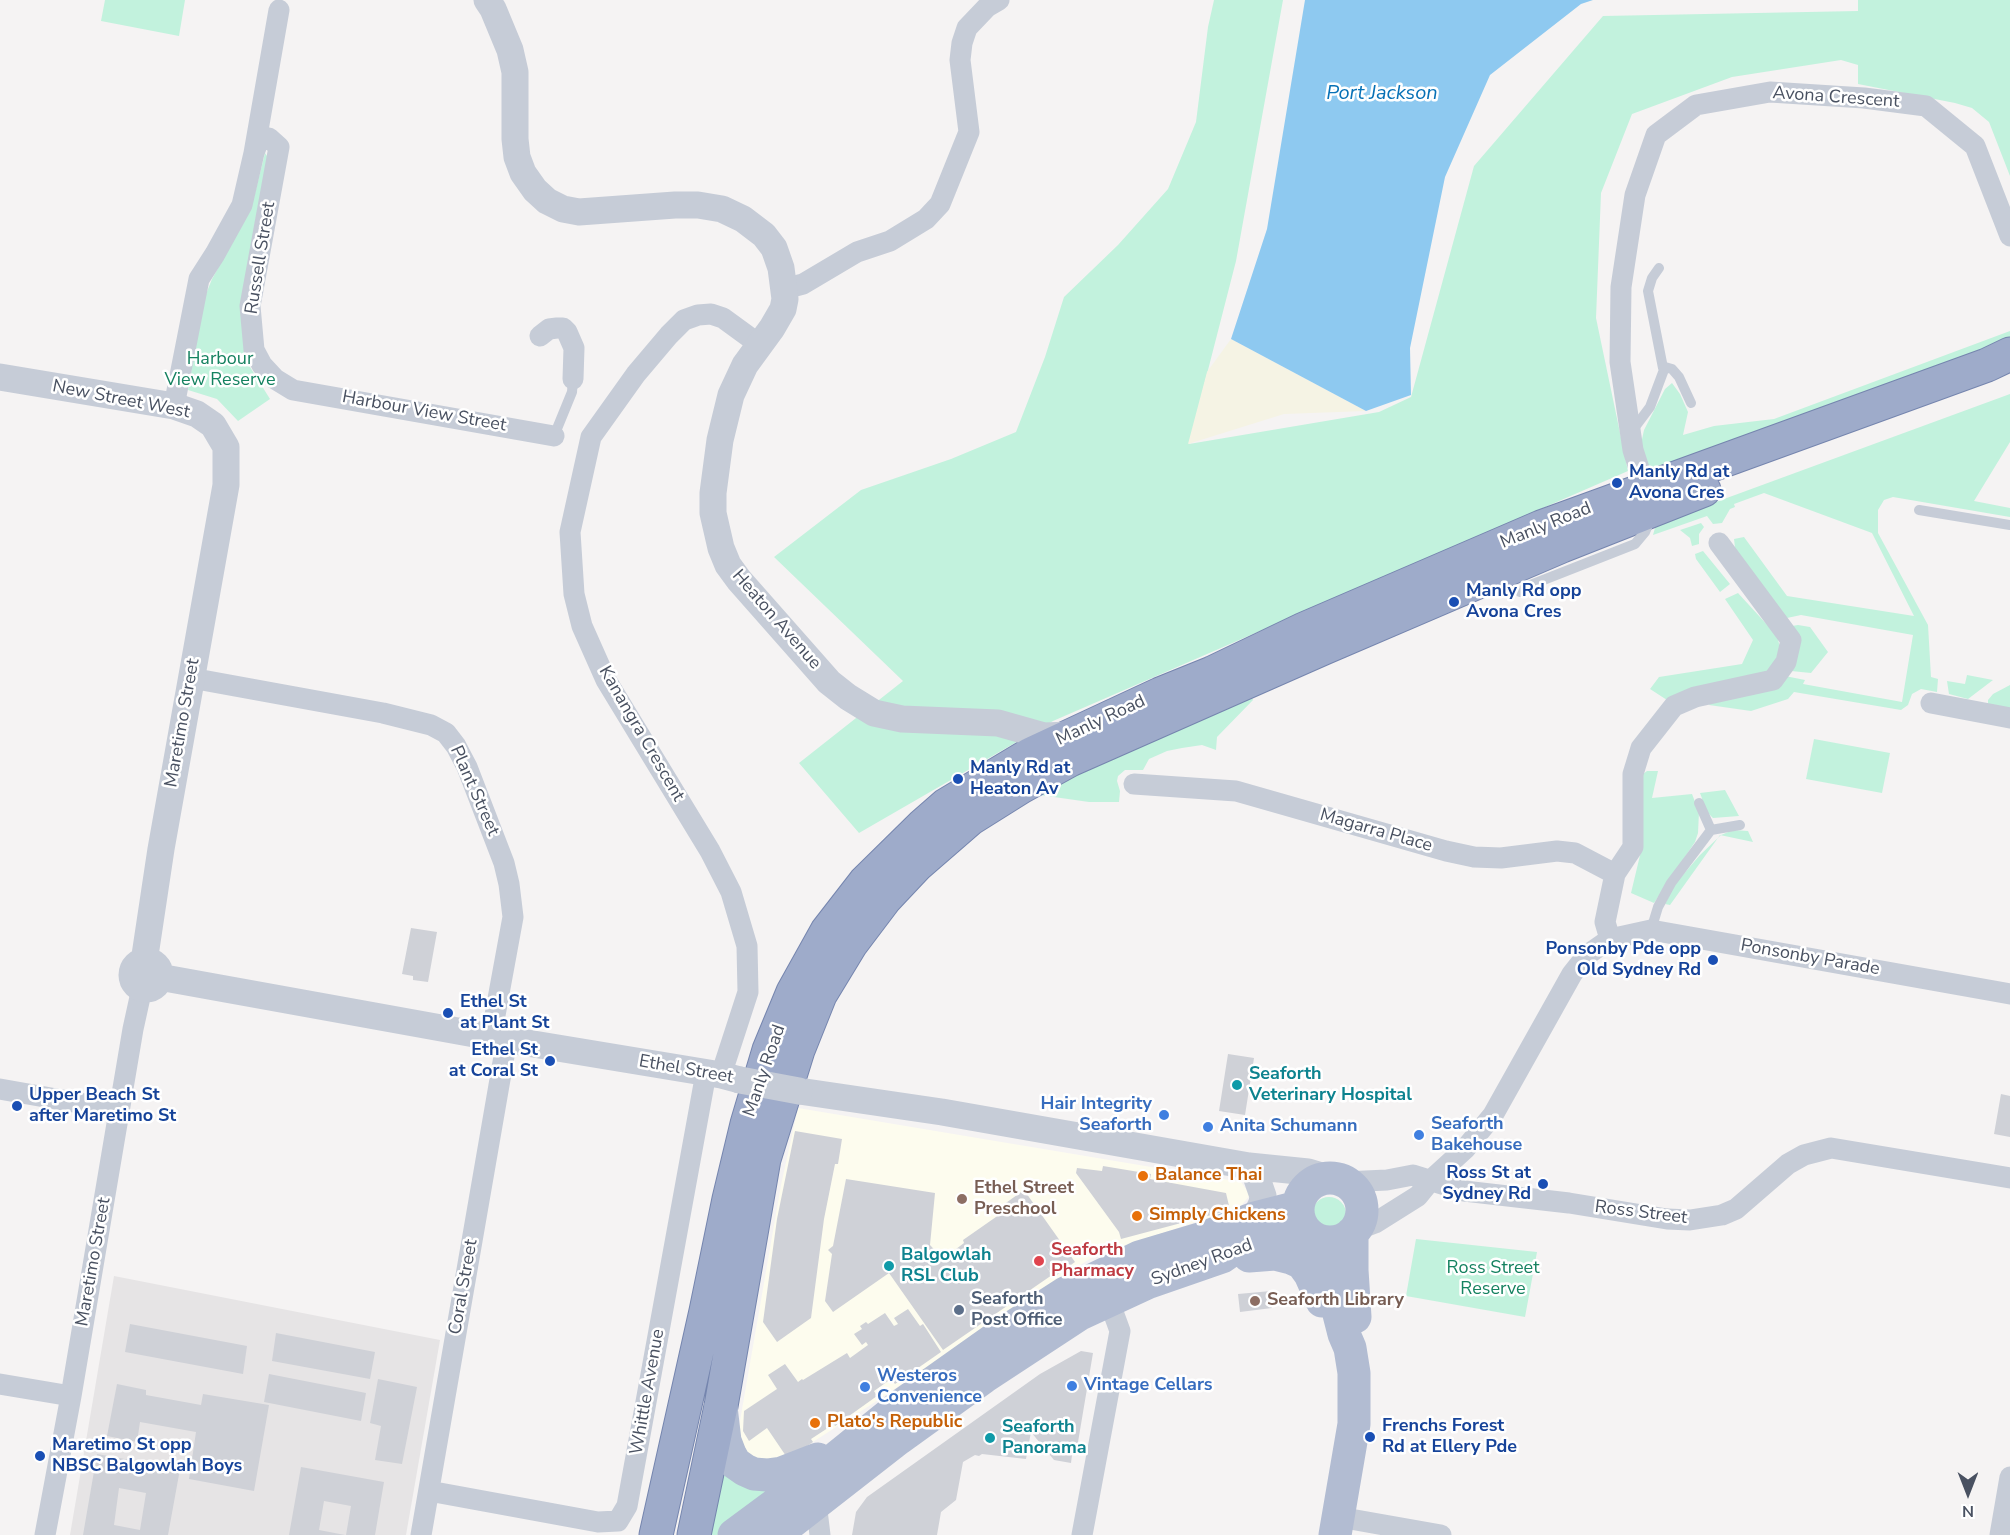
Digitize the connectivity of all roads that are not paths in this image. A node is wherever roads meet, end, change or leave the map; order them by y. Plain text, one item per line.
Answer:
1 (487, 0) edge
2 (999, 0) edge
3 (279, 10) dead end
4 (254, 153) junction
5 (2010, 236) edge
6 (1659, 268) dead end
7 (784, 289) junction
8 (540, 336) dead end
9 (760, 345) junction
10 (2010, 354) edge
11 (1663, 368) junction
12 (0, 377) edge
13 (2010, 378) edge
14 (573, 379) joint
15 (293, 390) joint
16 (1691, 403) dead end
17 (174, 406) junction
18 (1630, 433) junction
19 (555, 436) joint
20 (226, 485) joint
21 (1649, 498) junction
22 (1919, 510) dead end
23 (2010, 525) edge
24 (1719, 543) dead end
25 (1520, 592) dead end
26 (191, 678) junction
27 (1931, 703) dead end
28 (2010, 718) edge
29 (998, 723) junction
30 (1070, 735) junction
31 (1001, 770) junction
32 (1134, 784) dead end
33 (1699, 803) dead end
34 (1740, 825) dead end
35 (1711, 830) junction
36 (1615, 874) junction
37 (1651, 930) junction
38 (1610, 939) junction
39 (148, 976) junction
40 (2010, 994) edge
41 (499, 1038) junction
42 (722, 1076) junction
43 (0, 1089) edge
44 (120, 1110) junction
45 (1252, 1170) junction
46 (2010, 1178) edge
47 (1336, 1180) junction
48 (1431, 1180) junction
49 (1298, 1206) junction
50 (1255, 1218) junction
51 (1353, 1232) junction
52 (1312, 1237) junction
53 (1222, 1257) junction
54 (1105, 1288) junction
55 (1347, 1341) junction
56 (0, 1384) edge
57 (71, 1396) junction
58 (721, 1406) junction
59 (846, 1449) junction
60 (2010, 1477) edge
61 (814, 1490) junction
62 (429, 1491) junction
63 (1337, 1526) edge
64 (45, 1535) edge
65 (421, 1535) edge
66 (656, 1535) edge
67 (694, 1535) edge
68 (734, 1535) edge
69 (775, 1535) edge
70 (820, 1535) edge
71 (1082, 1535) edge
72 (1441, 1535) edge
73 (2000, 1535) edge

1 - 7 street
2 - 7 street
3 - 4 street, Russell Street
4 - 15 street, Russell Street
4 - 17 street, Russell Street
5 - 18 street, Avona Crescent
6 - 11 lane
7 - 9 street, Heaton Avenue
8 - 14 street
9 - 29 street, Heaton Avenue
9 - 42 street, Kanangra Crescent
10 - 21 highway, Manly Road
11 - 16 lane
11 - 18 lane
12 - 17 street, New Street West
13 - 21 highway, Manly Road
14 - 19 lane
15 - 19 street, Harbour View Street
17 - 20 street, New Street West
18 - 21 street, Avona Crescent
20 - 26 street, Maretimo Street
21 - 25 lane
21 - 30 highway, Manly Road
21 - 58 highway, Manly Road
22 - 23 lane
24 - 36 street
26 - 39 street, Maretimo Street
26 - 41 street, Plant Street
27 - 28 street
29 - 30 street, Heaton Avenue
29 - 31 street
30 - 31 highway, Manly Road
31 - 66 highway, Manly Road
32 - 36 street, Magarra Place
33 - 35 lane
34 - 35 lane
35 - 37 lane
36 - 38 street
37 - 38 street, Ponsonby Parade
37 - 40 street, Ponsonby Parade
38 - 48 street
39 - 41 street, Ethel Street
39 - 44 street, Maretimo Street
41 - 42 street, Ethel Street
41 - 62 street, Coral Street
42 - 45 street, Ethel Street, bridge
42 - 62 street, Whittle Avenue
43 - 44 street
44 - 57 street, Maretimo Street
45 - 47 street, Ethel Street
45 - 49 street, Ethel Street
45 - 50 street
46 - 48 street, Ross Street
47 - 48 street
47 - 49 main road
47 - 51 main road
48 - 51 street
49 - 50 main road, Sydney Road
49 - 52 main road
50 - 54 main road, Sydney Road
51 - 52 main road
51 - 55 main road
52 - 53 main road, Sydney Road
52 - 55 main road
53 - 54 main road, Sydney Road
53 - 55 main road
54 - 59 main road, Sydney Road
54 - 61 main road, Sydney Road
54 - 71 street
55 - 63 main road
56 - 57 street
57 - 64 street, Maretimo Street
58 - 59 main road
58 - 67 highway, Manly Road
59 - 61 main road, Sydney Road
60 - 73 street
61 - 68 main road, Sydney Road
61 - 69 main road, Sydney Road
61 - 70 street
62 - 65 street, Coral Street
63 - 72 street

